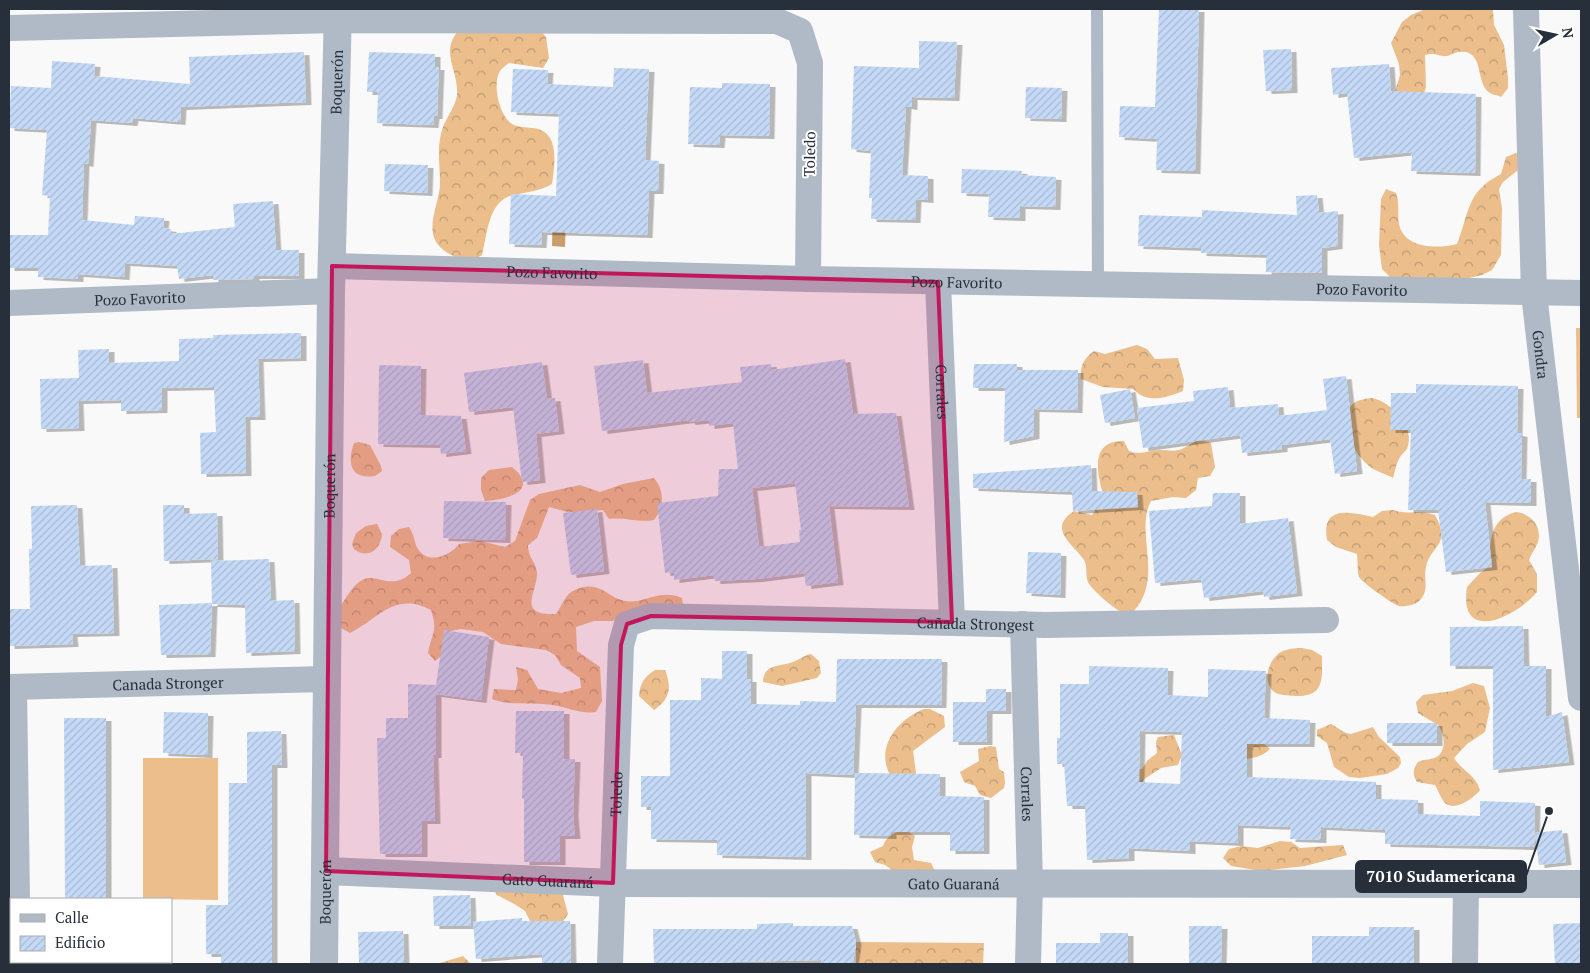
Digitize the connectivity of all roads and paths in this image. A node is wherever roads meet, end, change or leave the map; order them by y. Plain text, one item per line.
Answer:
1 (1097, 9) edge
2 (1526, 9) edge
3 (337, 14) edge
4 (9, 28) edge
5 (331, 279) junction
6 (808, 279) junction
7 (938, 282) junction
8 (1098, 285) junction
9 (1534, 294) junction
10 (1581, 294) edge
11 (9, 304) edge
12 (1326, 620) dead end
13 (952, 622) junction
14 (627, 624) joint
15 (1023, 624) junction
16 (327, 679) junction
17 (11, 687) edge
18 (1581, 698) edge
19 (326, 871) junction
20 (613, 883) junction
21 (1030, 883) junction
22 (1466, 883) junction
23 (1581, 884) edge
24 (17, 898) edge
25 (324, 964) edge
26 (610, 964) edge
27 (1028, 964) edge
28 (1465, 964) edge

1 - 8 lane
2 - 9 street, Gondra
3 - 4 street
3 - 5 street, Boquerón
3 - 6 street, Toledo
5 - 6 street, Pozo Favorito
5 - 11 street, Pozo Favorito
5 - 16 street, Boquerón
6 - 7 street, Pozo Favorito
7 - 8 street, Pozo Favorito
7 - 13 street, Corrales
8 - 9 street, Pozo Favorito
9 - 10 street, Pozo Favorito
9 - 18 street, Gondra
12 - 15 street, Cañada Strongest
13 - 14 street, Cañada Strongest
13 - 15 street, Cañada Strongest
14 - 20 street, Toledo
15 - 21 street, Corrales
16 - 17 street, Canada Stronger
16 - 19 street, Boquerón
17 - 24 street
19 - 20 street, Gato Guaraná
19 - 25 street, Boquerón
20 - 21 street, Gato Guaraná
20 - 26 street, Toledo
21 - 22 street, Gato Guaraná
21 - 27 street, Corrales
22 - 23 street, Gato Guaraná
22 - 28 street

